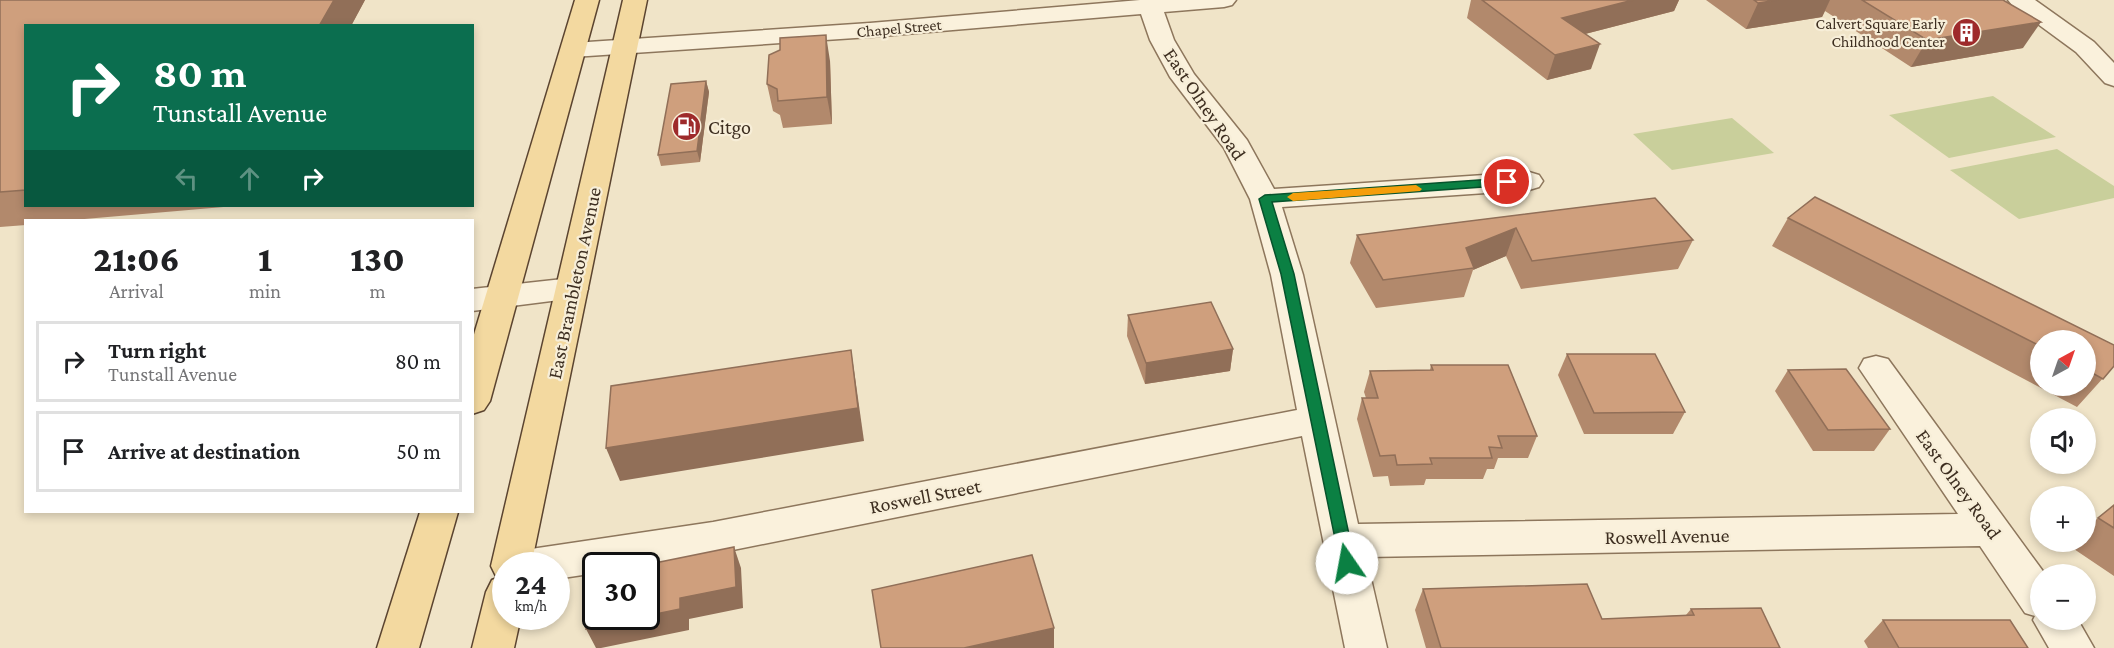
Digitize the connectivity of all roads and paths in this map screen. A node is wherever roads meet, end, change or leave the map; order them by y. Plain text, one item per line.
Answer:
1 (587, 0) edge
2 (635, 0) edge
3 (1224, 0) edge
4 (2020, 0) edge
5 (1150, 6) junction
6 (626, 47) junction
7 (573, 50) junction
8 (2114, 78) edge
9 (1529, 181) dead end
10 (1265, 199) junction
11 (572, 289) junction
12 (504, 297) junction
13 (474, 300) edge
14 (1876, 368) dead end
15 (474, 394) edge
16 (1317, 420) junction
17 (439, 513) edge
18 (1992, 530) junction
19 (1342, 541) junction
20 (514, 552) edge
21 (570, 560) edge
22 (2030, 585) edge
23 (497, 630) edge
24 (2061, 630) edge
25 (398, 648) edge
26 (493, 648) edge
27 (1366, 648) edge
28 (2073, 648) edge

1 - 7 main road
2 - 6 main road, East Brambleton Avenue
3 - 5 street, Chapel Street
4 - 8 street
5 - 6 street, Chapel Street
5 - 10 street, East Olney Road
6 - 7 street, Chapel Street
6 - 11 main road, East Brambleton Avenue
7 - 12 main road
9 - 10 street
10 - 16 street, East Olney Road
11 - 12 street
11 - 20 main road, East Brambleton Avenue
12 - 13 street
12 - 15 main road
14 - 18 street, East Olney Road
16 - 19 street, East Olney Road
16 - 21 street, Roswell Street
17 - 25 main road
18 - 19 street, Roswell Avenue
18 - 22 street, East Olney Road
19 - 27 street, East Olney Road
23 - 26 main road
24 - 28 street

